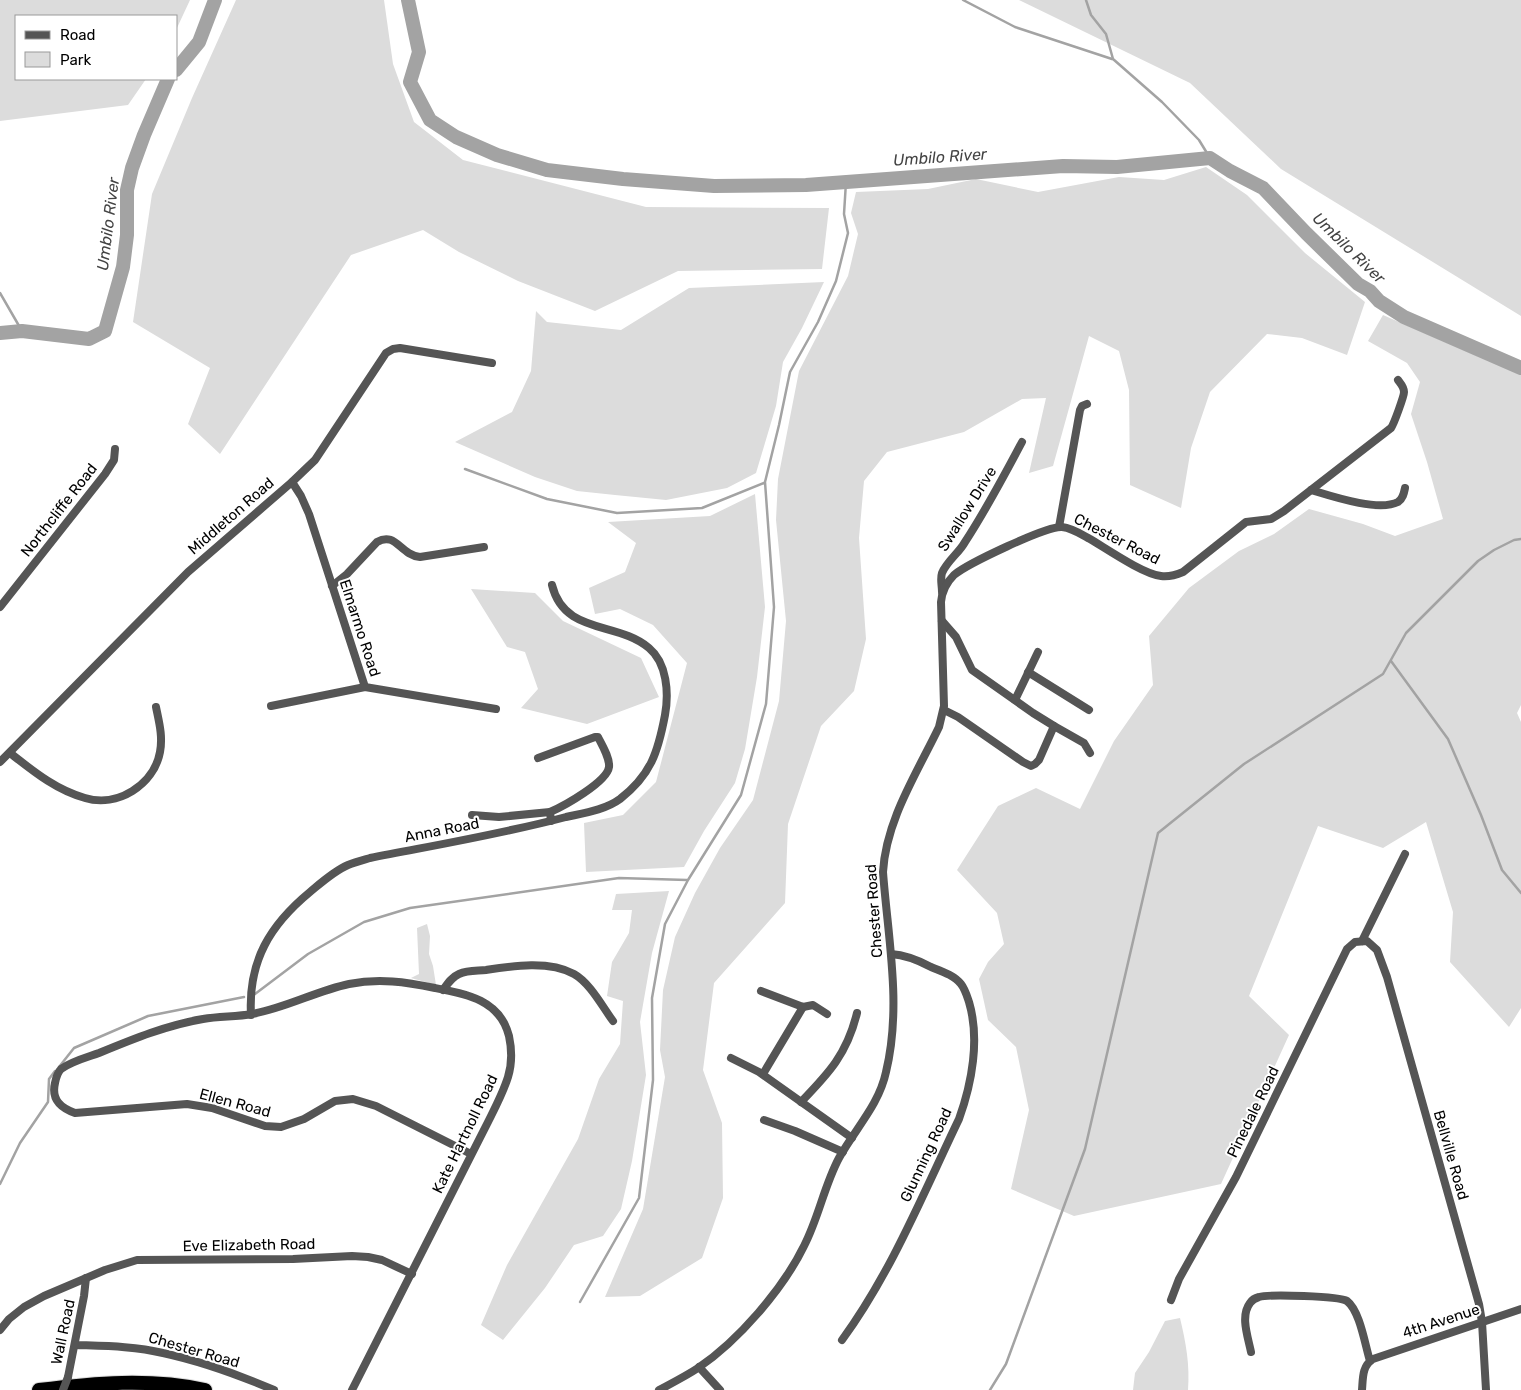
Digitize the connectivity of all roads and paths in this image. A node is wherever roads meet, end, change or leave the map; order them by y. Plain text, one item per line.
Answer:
1 (492, 363) dead end
2 (1398, 380) dead end
3 (1087, 404) dead end
4 (1022, 442) dead end
5 (115, 449) dead end
6 (292, 482) junction
7 (1405, 488) dead end
8 (1312, 490) junction
9 (1059, 527) junction
10 (484, 547) dead end
11 (332, 586) junction
12 (552, 586) dead end
13 (942, 592) junction
14 (0, 607) edge
15 (942, 621) junction
16 (1038, 652) dead end
17 (1028, 672) junction
18 (365, 687) junction
19 (1015, 700) junction
20 (271, 706) dead end
21 (156, 707) dead end
22 (496, 710) dead end
23 (944, 710) junction
24 (1089, 710) dead end
25 (1054, 726) junction
26 (10, 753) junction
27 (1090, 753) dead end
28 (538, 758) dead end
29 (0, 762) edge
30 (550, 812) junction
31 (472, 815) dead end
32 (551, 821) junction
33 (1405, 854) dead end
34 (1362, 941) junction
35 (891, 954) junction
36 (443, 990) junction
37 (761, 991) dead end
38 (803, 1007) junction
39 (857, 1013) dead end
40 (828, 1014) dead end
41 (251, 1015) junction
42 (613, 1021) dead end
43 (731, 1058) dead end
44 (764, 1074) junction
45 (801, 1102) junction
46 (64, 1109) joint
47 (764, 1120) dead end
48 (852, 1138) junction
49 (843, 1152) junction
50 (471, 1154) junction
51 (412, 1274) junction
52 (86, 1278) junction
53 (1171, 1300) dead end
54 (1521, 1309) edge
55 (1482, 1322) junction
56 (0, 1330) edge
57 (842, 1340) dead end
58 (75, 1345) junction
59 (1251, 1352) dead end
60 (1370, 1361) junction
61 (699, 1367) junction
62 (38, 1390) edge
63 (62, 1390) edge
64 (205, 1390) edge
65 (274, 1390) edge
66 (352, 1390) edge
67 (659, 1390) edge
68 (720, 1390) edge
69 (1362, 1390) edge
70 (1486, 1390) edge

1 - 6 street, Middleton Road
2 - 8 street
3 - 9 street
4 - 13 street, Swallow Drive
5 - 14 street, Northcliffe Road
6 - 11 street, Elmarmo Road
6 - 26 street, Middleton Road
7 - 8 street
8 - 9 street, Chester Road
9 - 13 street, Chester Road
10 - 11 street
11 - 18 street, Elmarmo Road
12 - 32 street, Anna Road
13 - 15 street, Chester Road
15 - 19 street
15 - 23 street, Chester Road
16 - 17 street
17 - 19 street
17 - 24 street
18 - 20 street
18 - 22 street, Elmarmo Road
19 - 25 street
21 - 26 street
23 - 25 street
23 - 35 street, Chester Road
25 - 27 street
26 - 29 street, Middleton Road
28 - 30 street
30 - 31 street
30 - 32 street
32 - 41 street, Anna Road
33 - 34 street
34 - 53 street, Pinedale Road
34 - 55 street, Bellville Road
35 - 48 street, Chester Road
35 - 57 street, Glunning Road
36 - 41 street, Kate Hartnoll Road
36 - 42 street
36 - 50 street, Kate Hartnoll Road
37 - 38 street
38 - 40 street
38 - 44 street
39 - 45 street
41 - 46 street, Kate Hartnoll Road
43 - 44 street
44 - 45 street
45 - 48 street
46 - 50 street, Ellen Road
47 - 49 street
48 - 49 street, Chester Road
49 - 61 street, Chester Road
50 - 51 street, Kate Hartnoll Road
51 - 52 street, Eve Elizabeth Road
51 - 66 street, Kate Hartnoll Road
52 - 56 street
52 - 58 street, Wall Road
54 - 55 street, 4th Avenue
55 - 60 street, 4th Avenue
55 - 70 street, Bellville Road
58 - 63 street, Wall Road, bridge
58 - 65 street, Chester Road
59 - 60 street
60 - 69 street
61 - 67 street, Chester Road
61 - 68 street
62 - 64 highway

